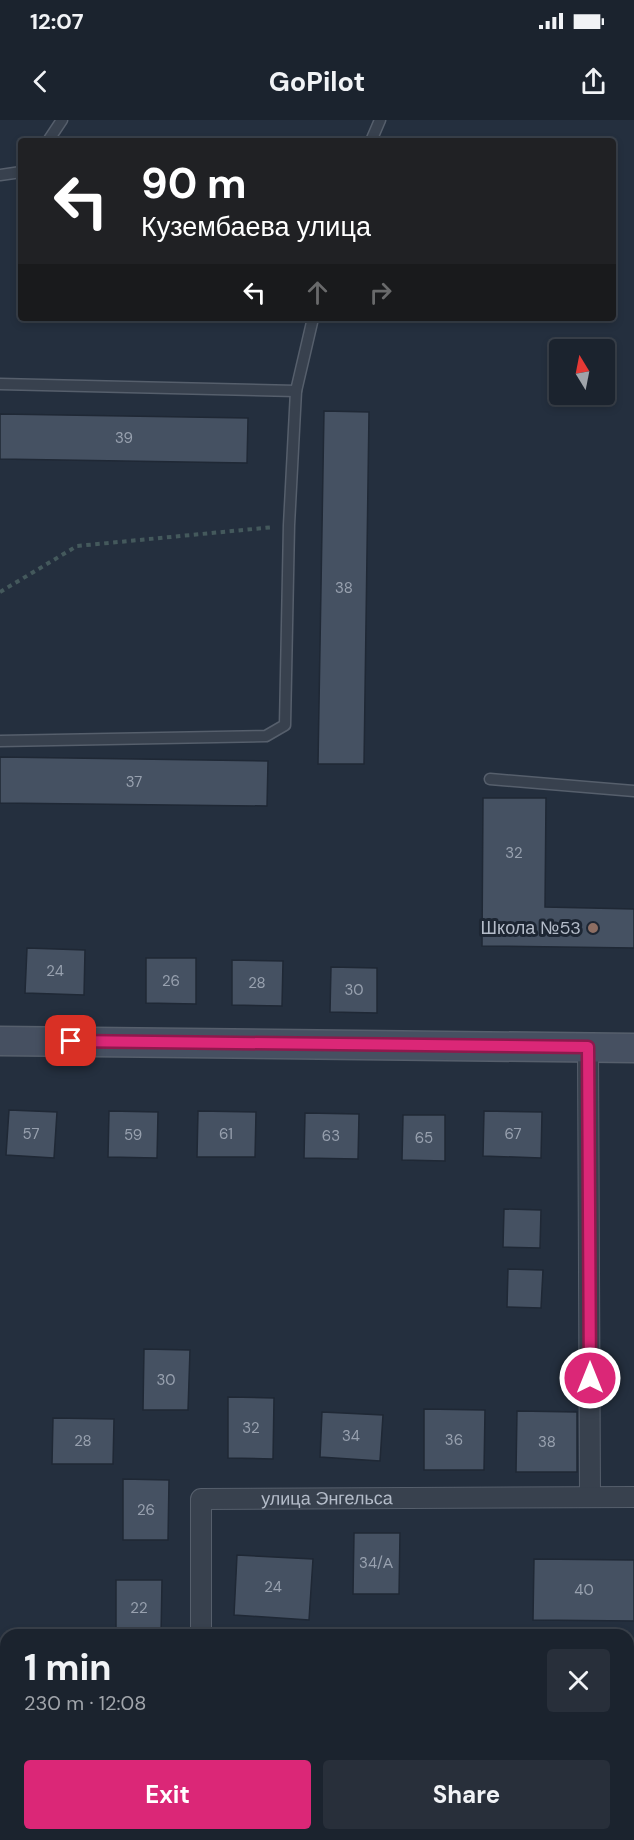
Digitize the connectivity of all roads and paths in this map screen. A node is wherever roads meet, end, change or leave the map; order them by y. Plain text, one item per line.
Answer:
1 (62, 120) edge
2 (380, 120) edge
3 (50, 138) edge
4 (372, 138) edge
5 (18, 172) edge
6 (0, 174) edge
7 (312, 321) edge
8 (0, 384) edge
9 (296, 391) junction
10 (289, 525) junction
11 (0, 592) edge
12 (0, 741) edge
13 (490, 779) dead end
14 (634, 791) edge
15 (0, 1041) edge
16 (588, 1047) junction
17 (634, 1048) edge
18 (590, 1496) junction
19 (634, 1497) edge
20 (201, 1629) edge

1 - 3 lane
2 - 4 lane
5 - 6 lane
7 - 9 lane
8 - 9 lane
9 - 10 lane
10 - 11 path
10 - 12 lane
13 - 14 lane
15 - 16 street
16 - 17 street
16 - 18 street
18 - 19 street, улица Энгельса
18 - 20 street, улица Энгельса

